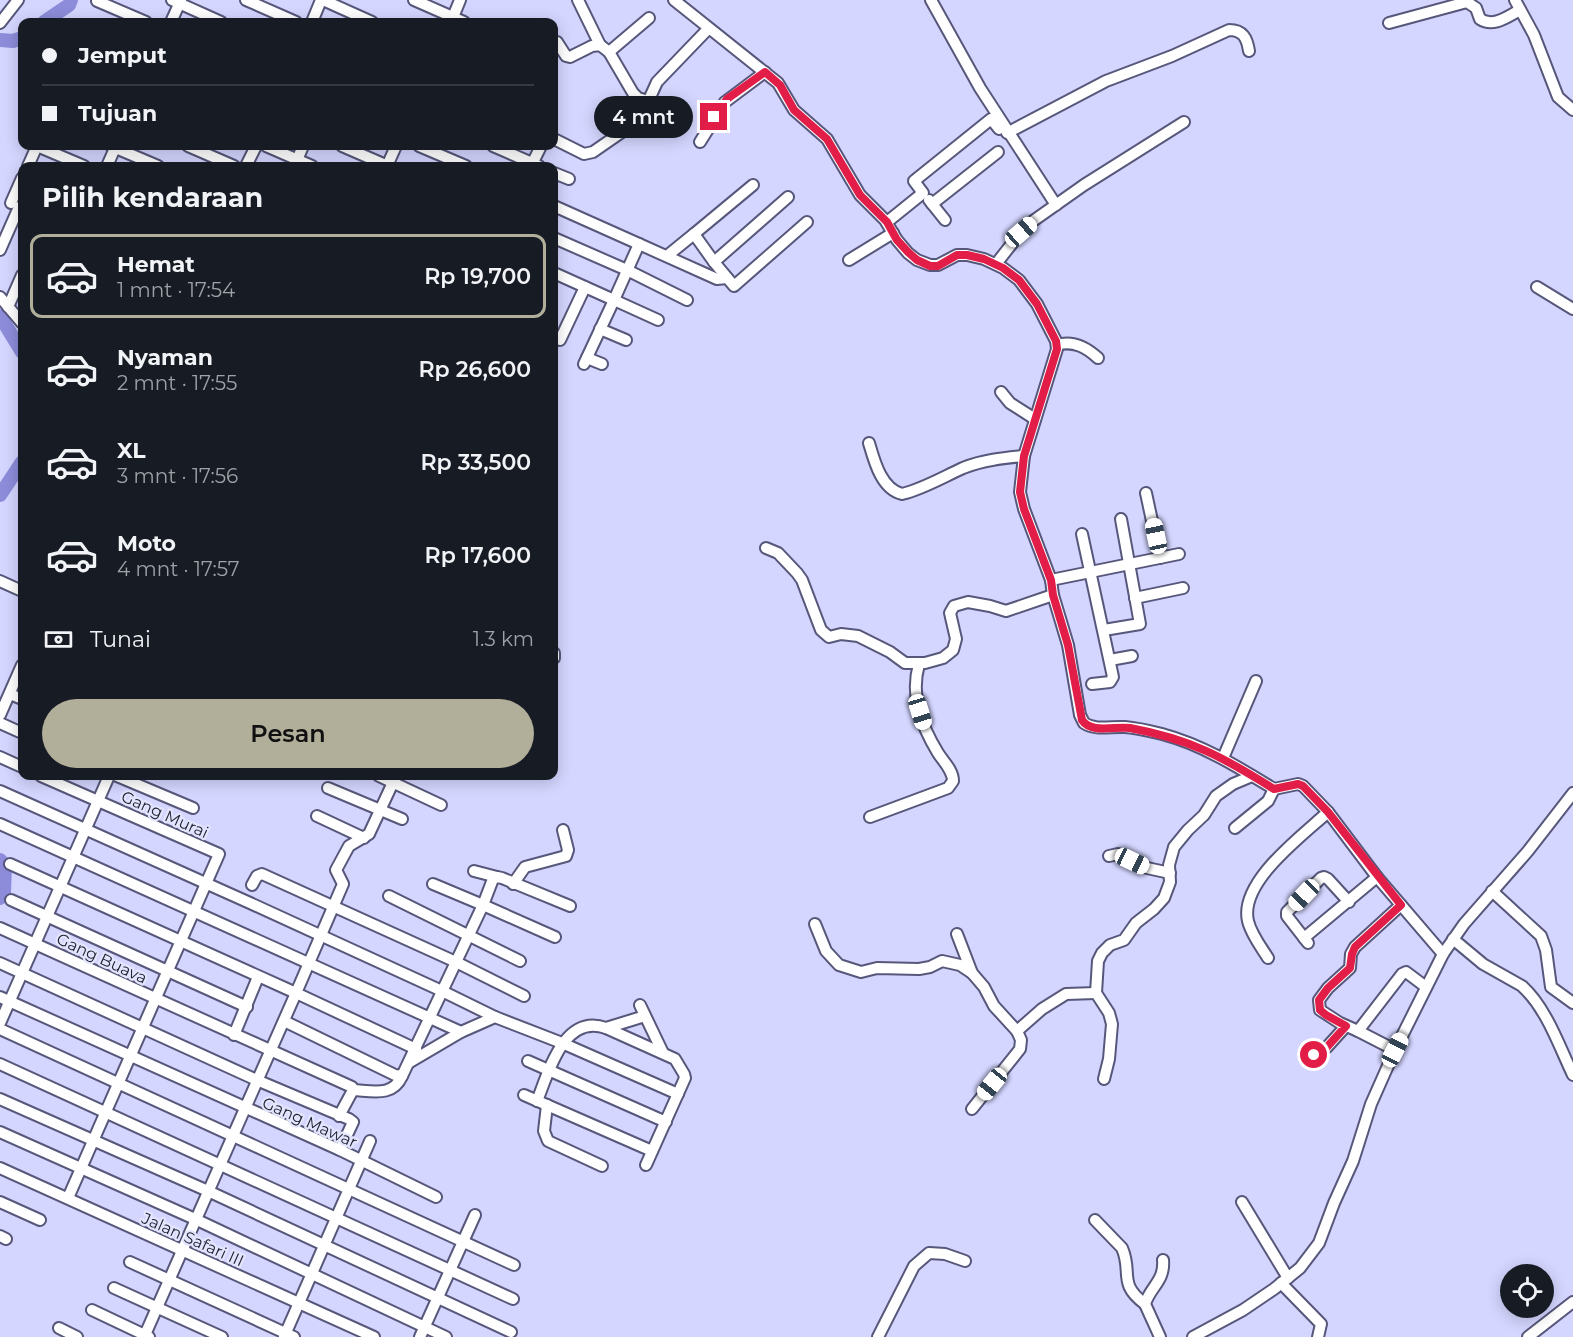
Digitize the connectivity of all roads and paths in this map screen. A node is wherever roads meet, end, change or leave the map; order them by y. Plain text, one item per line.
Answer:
1 (18, 0) edge
2 (246, 0) edge
3 (322, 0) edge
4 (414, 0) edge
5 (460, 0) edge
6 (578, 0) edge
7 (674, 0) edge
8 (931, 0) edge
9 (97, 1) edge
10 (178, 1) edge
11 (1518, 5) edge
12 (137, 18) edge
13 (172, 18) edge
14 (213, 18) edge
15 (287, 18) edge
16 (314, 18) edge
17 (363, 18) edge
18 (448, 18) edge
19 (453, 18) edge
20 (649, 18) dead end
21 (0, 23) edge
22 (1389, 23) dead end
23 (708, 29) junction
24 (558, 44) edge
25 (604, 49) junction
26 (1249, 51) dead end
27 (765, 72) junction
28 (648, 101) junction
29 (1573, 110) edge
30 (1184, 122) dead end
31 (1005, 134) junction
32 (558, 141) edge
33 (700, 142) dead end
34 (46, 150) edge
35 (123, 150) edge
36 (197, 150) edge
37 (275, 150) edge
38 (301, 150) edge
39 (351, 150) edge
40 (428, 150) edge
41 (500, 150) edge
42 (998, 152) dead end
43 (297, 160) junction
44 (75, 162) edge
45 (149, 162) edge
46 (225, 162) edge
47 (302, 162) edge
48 (378, 162) edge
49 (457, 162) edge
50 (526, 162) edge
51 (558, 175) edge
52 (569, 179) dead end
53 (753, 185) dead end
54 (923, 193) junction
55 (0, 197) edge
56 (788, 197) dead end
57 (932, 204) junction
58 (1056, 205) junction
59 (17, 206) edge
60 (558, 208) edge
61 (945, 220) dead end
62 (807, 222) dead end
63 (887, 222) junction
64 (893, 233) junction
65 (694, 234) junction
66 (558, 240) edge
67 (639, 244) junction
68 (0, 250) edge
69 (667, 256) junction
70 (849, 260) dead end
71 (714, 262) junction
72 (996, 264) junction
73 (627, 270) junction
74 (558, 278) edge
75 (727, 278) junction
76 (18, 285) edge
77 (585, 287) junction
78 (1537, 287) dead end
79 (0, 297) edge
80 (614, 300) junction
81 (687, 300) dead end
82 (9, 307) junction
83 (1573, 309) edge
84 (18, 318) edge
85 (658, 320) dead end
86 (600, 329) junction
87 (560, 340) dead end
88 (626, 340) dead end
89 (1057, 345) junction
90 (1098, 358) dead end
91 (602, 364) dead end
92 (1001, 392) dead end
93 (1035, 418) junction
94 (869, 443) dead end
95 (1024, 456) junction
96 (1146, 494) dead end
97 (1121, 519) dead end
98 (1082, 534) dead end
99 (766, 548) dead end
100 (1179, 554) dead end
101 (1160, 558) junction
102 (1128, 564) junction
103 (1090, 571) junction
104 (1051, 580) junction
105 (0, 581) edge
106 (1183, 588) dead end
107 (18, 589) edge
108 (1053, 595) junction
109 (1135, 598) junction
110 (1104, 630) junction
111 (1132, 656) dead end
112 (1110, 660) junction
113 (919, 664) junction
114 (1256, 681) dead end
115 (1092, 684) dead end
116 (16, 696) edge
117 (0, 715) edge
118 (0, 723) edge
119 (18, 732) edge
120 (1223, 758) junction
121 (1, 760) edge
122 (18, 766) edge
123 (1252, 776) junction
124 (50, 780) edge
125 (108, 780) edge
126 (126, 780) edge
127 (394, 780) edge
128 (398, 780) edge
129 (328, 788) dead end
130 (1274, 789) junction
131 (0, 791) edge
132 (1573, 793) edge
133 (98, 801) junction
134 (441, 805) dead end
135 (193, 808) dead end
136 (1569, 808) edge
137 (380, 809) junction
138 (1328, 812) junction
139 (317, 816) dead end
140 (870, 817) dead end
141 (402, 819) dead end
142 (0, 824) edge
143 (1235, 828) dead end
144 (86, 829) junction
145 (563, 831) dead end
146 (364, 837) junction
147 (1109, 856) dead end
148 (74, 858) junction
149 (10, 864) dead end
150 (474, 871) dead end
151 (1170, 873) junction
152 (497, 877) junction
153 (1377, 877) junction
154 (207, 884) junction
155 (434, 884) dead end
156 (513, 884) junction
157 (252, 885) dead end
158 (61, 887) junction
159 (1492, 891) junction
160 (389, 896) dead end
161 (12, 900) dead end
162 (1349, 902) junction
163 (483, 905) junction
164 (1401, 905) junction
165 (334, 906) junction
166 (570, 906) dead end
167 (195, 912) junction
168 (48, 917) junction
169 (815, 924) dead end
170 (0, 928) edge
171 (957, 934) dead end
172 (469, 935) junction
173 (321, 936) junction
174 (555, 938) dead end
175 (182, 942) junction
176 (34, 944) junction
177 (1458, 944) junction
178 (1443, 954) junction
179 (1268, 958) dead end
180 (520, 961) dead end
181 (456, 962) junction
182 (0, 963) edge
183 (309, 964) junction
184 (169, 971) junction
185 (22, 972) junction
186 (972, 973) junction
187 (258, 977) junction
188 (1426, 987) junction
189 (442, 991) junction
190 (296, 993) junction
191 (1096, 993) junction
192 (524, 996) dead end
193 (5, 999) edge
194 (157, 1000) junction
195 (1573, 1003) edge
196 (640, 1005) dead end
197 (246, 1007) junction
198 (645, 1016) junction
199 (495, 1017) junction
200 (430, 1018) junction
201 (284, 1021) junction
202 (0, 1023) edge
203 (1346, 1026) junction
204 (144, 1028) junction
205 (606, 1028) junction
206 (0, 1029) edge
207 (1017, 1030) junction
208 (1358, 1030) junction
209 (461, 1032) junction
210 (234, 1035) junction
211 (562, 1043) junction
212 (416, 1049) junction
213 (1395, 1050) junction
214 (271, 1052) junction
215 (663, 1053) junction
216 (1314, 1055) dead end
217 (132, 1056) junction
218 (528, 1061) dead end
219 (410, 1062) junction
220 (0, 1064) edge
221 (549, 1071) junction
222 (1573, 1075) edge
223 (402, 1076) junction
224 (1104, 1079) dead end
225 (259, 1081) junction
226 (118, 1084) junction
227 (353, 1090) junction
228 (678, 1094) junction
229 (524, 1095) dead end
230 (0, 1099) edge
231 (542, 1103) junction
232 (246, 1109) junction
233 (972, 1109) dead end
234 (106, 1112) junction
235 (339, 1116) junction
236 (666, 1122) junction
237 (0, 1132) edge
238 (234, 1136) junction
239 (93, 1140) junction
240 (370, 1141) dead end
241 (340, 1150) junction
242 (652, 1152) junction
243 (361, 1162) junction
244 (221, 1164) junction
245 (646, 1165) dead end
246 (602, 1166) dead end
247 (0, 1168) edge
248 (80, 1168) junction
249 (349, 1190) junction
250 (208, 1191) junction
251 (436, 1197) dead end
252 (68, 1198) junction
253 (0, 1202) edge
254 (1242, 1202) dead end
255 (475, 1215) dead end
256 (336, 1218) junction
257 (195, 1219) junction
258 (40, 1220) dead end
259 (1095, 1220) dead end
260 (463, 1242) junction
261 (325, 1245) junction
262 (181, 1250) junction
263 (1163, 1260) dead end
264 (964, 1261) dead end
265 (130, 1262) dead end
266 (514, 1265) dead end
267 (450, 1270) junction
268 (312, 1273) junction
269 (168, 1280) junction
270 (1285, 1281) junction
271 (114, 1288) dead end
272 (437, 1299) junction
273 (513, 1299) dead end
274 (1573, 1302) edge
275 (299, 1303) junction
276 (1145, 1304) junction
277 (156, 1307) junction
278 (92, 1311) dead end
279 (59, 1328) dead end
280 (422, 1332) edge
281 (511, 1332) dead end
282 (146, 1336) edge
283 (288, 1336) edge
284 (77, 1337) edge
285 (222, 1337) edge
286 (374, 1337) edge
287 (446, 1337) edge
288 (878, 1337) edge
289 (1160, 1337) edge
290 (1193, 1337) edge
291 (1318, 1337) edge
292 (1528, 1337) edge

1 - 21 street
2 - 15 street
3 - 16 street
3 - 17 street
4 - 18 street
5 - 19 street
6 - 25 street
7 - 23 street
8 - 31 street
9 - 12 street
10 - 13 street
10 - 14 street
11 - 22 street
11 - 29 street
20 - 25 street
23 - 27 street
23 - 28 street
24 - 25 street
25 - 28 street
26 - 31 street
27 - 33 street
27 - 63 street
28 - 32 street
30 - 58 street
31 - 54 street
31 - 58 street
34 - 44 street
35 - 45 street
36 - 46 street
37 - 43 street
38 - 43 street
39 - 48 street
40 - 49 street
41 - 50 street
42 - 57 street
43 - 47 street
51 - 52 street
53 - 65 street
54 - 57 street
54 - 63 street
55 - 59 street
56 - 71 street
57 - 61 street
58 - 72 street
59 - 68 street
60 - 67 street
62 - 75 street
63 - 64 street
64 - 70 street
64 - 72 street
65 - 69 street
65 - 71 street
66 - 73 street
67 - 69 street
67 - 73 street
69 - 75 street
71 - 75 street
72 - 89 street
73 - 80 street
73 - 81 street
74 - 77 street
76 - 82 street
77 - 80 street
77 - 87 street
78 - 83 street
79 - 82 street
80 - 85 street
80 - 86 street
82 - 84 street
86 - 88 street
86 - 91 street
89 - 90 street
89 - 93 street
92 - 93 street
93 - 95 street
94 - 95 street
95 - 104 street
96 - 101 street
97 - 102 street
98 - 103 street
99 - 113 street
100 - 101 street
101 - 102 street
102 - 103 street
102 - 109 street
103 - 104 street
103 - 110 street
104 - 108 street
105 - 107 street
106 - 109 street
108 - 113 street
108 - 120 street
109 - 110 street
110 - 112 street
111 - 112 street
112 - 115 street
113 - 140 street
114 - 120 street
116 - 117 street
118 - 119 street
120 - 123 street
121 - 122 street
123 - 130 street
123 - 151 street
124 - 133 street, Gang Murai
125 - 133 street
126 - 135 street
127 - 137 street
128 - 134 street
129 - 137 street
130 - 138 street
130 - 143 street
131 - 144 street
132 - 136 street
133 - 144 street
133 - 154 street, Gang Murai
136 - 159 street
137 - 141 street
137 - 146 street
138 - 153 street
138 - 179 street
139 - 146 street
142 - 148 street
144 - 148 street
144 - 154 street
145 - 156 street
146 - 165 street
147 - 151 street
148 - 158 street
148 - 167 street
149 - 158 street
150 - 152 street
151 - 191 street
152 - 156 street
152 - 163 street
153 - 162 street
153 - 164 street
154 - 167 street
154 - 173 street
155 - 163 street
156 - 166 street
157 - 165 street
158 - 168 street
158 - 175 street
159 - 177 street
159 - 195 street
160 - 172 street
161 - 168 street
162 - 162 street
163 - 172 street
163 - 174 street
164 - 178 street
164 - 203 street
165 - 173 street
165 - 181 street
167 - 175 street
167 - 183 street
168 - 176 street
168 - 184 street
169 - 186 street
170 - 176 street, Gang Buava
171 - 186 street
172 - 180 street
172 - 181 street
173 - 183 street
173 - 189 street
175 - 184 street
175 - 187 street
176 - 185 street
176 - 194 street, Gang Buava
177 - 178 street
177 - 222 street
178 - 188 street
181 - 189 street
181 - 192 street
182 - 185 street
183 - 190 street
183 - 200 street
184 - 194 street
184 - 197 street
185 - 193 street
185 - 204 street
186 - 207 street
187 - 190 street
187 - 197 street
188 - 208 street
188 - 213 street
189 - 199 street
189 - 200 street
190 - 201 street
190 - 212 street
191 - 207 street
191 - 224 street
193 - 202 street
193 - 217 street, Gang Mawar
194 - 204 street
194 - 210 street, Gang Buava
196 - 198 street
197 - 210 street
198 - 205 street
198 - 215 street
199 - 209 street
199 - 211 street
200 - 209 street
200 - 212 street
201 - 214 street
201 - 223 street
203 - 208 street
203 - 216 street
204 - 217 street
204 - 225 street
205 - 211 street
205 - 215 street
206 - 226 street
207 - 233 street
208 - 213 street
209 - 219 street
210 - 214 street, Gang Buava
211 - 221 street
211 - 228 street
212 - 219 street
213 - 270 street
214 - 225 street
214 - 227 street, Gang Buava
215 - 228 street
217 - 226 street
217 - 232 street, Gang Mawar
218 - 221 street
219 - 223 street
220 - 234 street
221 - 231 street
221 - 236 street
223 - 227 street
225 - 232 street
225 - 235 street
226 - 234 street
226 - 238 street
227 - 235 street
228 - 236 street
229 - 231 street
230 - 239 street
231 - 242 street
231 - 246 street
232 - 238 street
232 - 241 street, Gang Mawar
234 - 239 street
234 - 244 street
235 - 241 street
236 - 242 street
237 - 248 street
238 - 244 street
238 - 249 street
239 - 248 street
239 - 250 street
240 - 243 street
241 - 243 street, Gang Mawar
242 - 245 street
243 - 249 street
243 - 251 street, Gang Mawar
244 - 250 street
244 - 256 street
247 - 252 street, Jalan Safari III
248 - 252 street
248 - 257 street
249 - 256 street
249 - 260 street
250 - 257 street
250 - 261 street
252 - 262 street, Jalan Safari III
253 - 258 street
254 - 270 street
255 - 260 street
256 - 261 street
256 - 267 street
257 - 262 street
257 - 268 street
259 - 276 street
260 - 266 street
260 - 267 street
261 - 268 street
261 - 272 street
262 - 269 street
262 - 275 street, Jalan Safari III
263 - 276 street
264 - 288 street
265 - 269 street
267 - 272 street
267 - 273 street
268 - 275 street
268 - 280 street
269 - 277 street
269 - 283 street
270 - 290 street
270 - 291 street
271 - 277 street
272 - 280 street
272 - 281 street
274 - 292 street
275 - 283 street
275 - 286 street, Jalan Safari III
276 - 289 street
277 - 282 street
277 - 285 street
278 - 282 street
279 - 284 street
280 - 287 street

